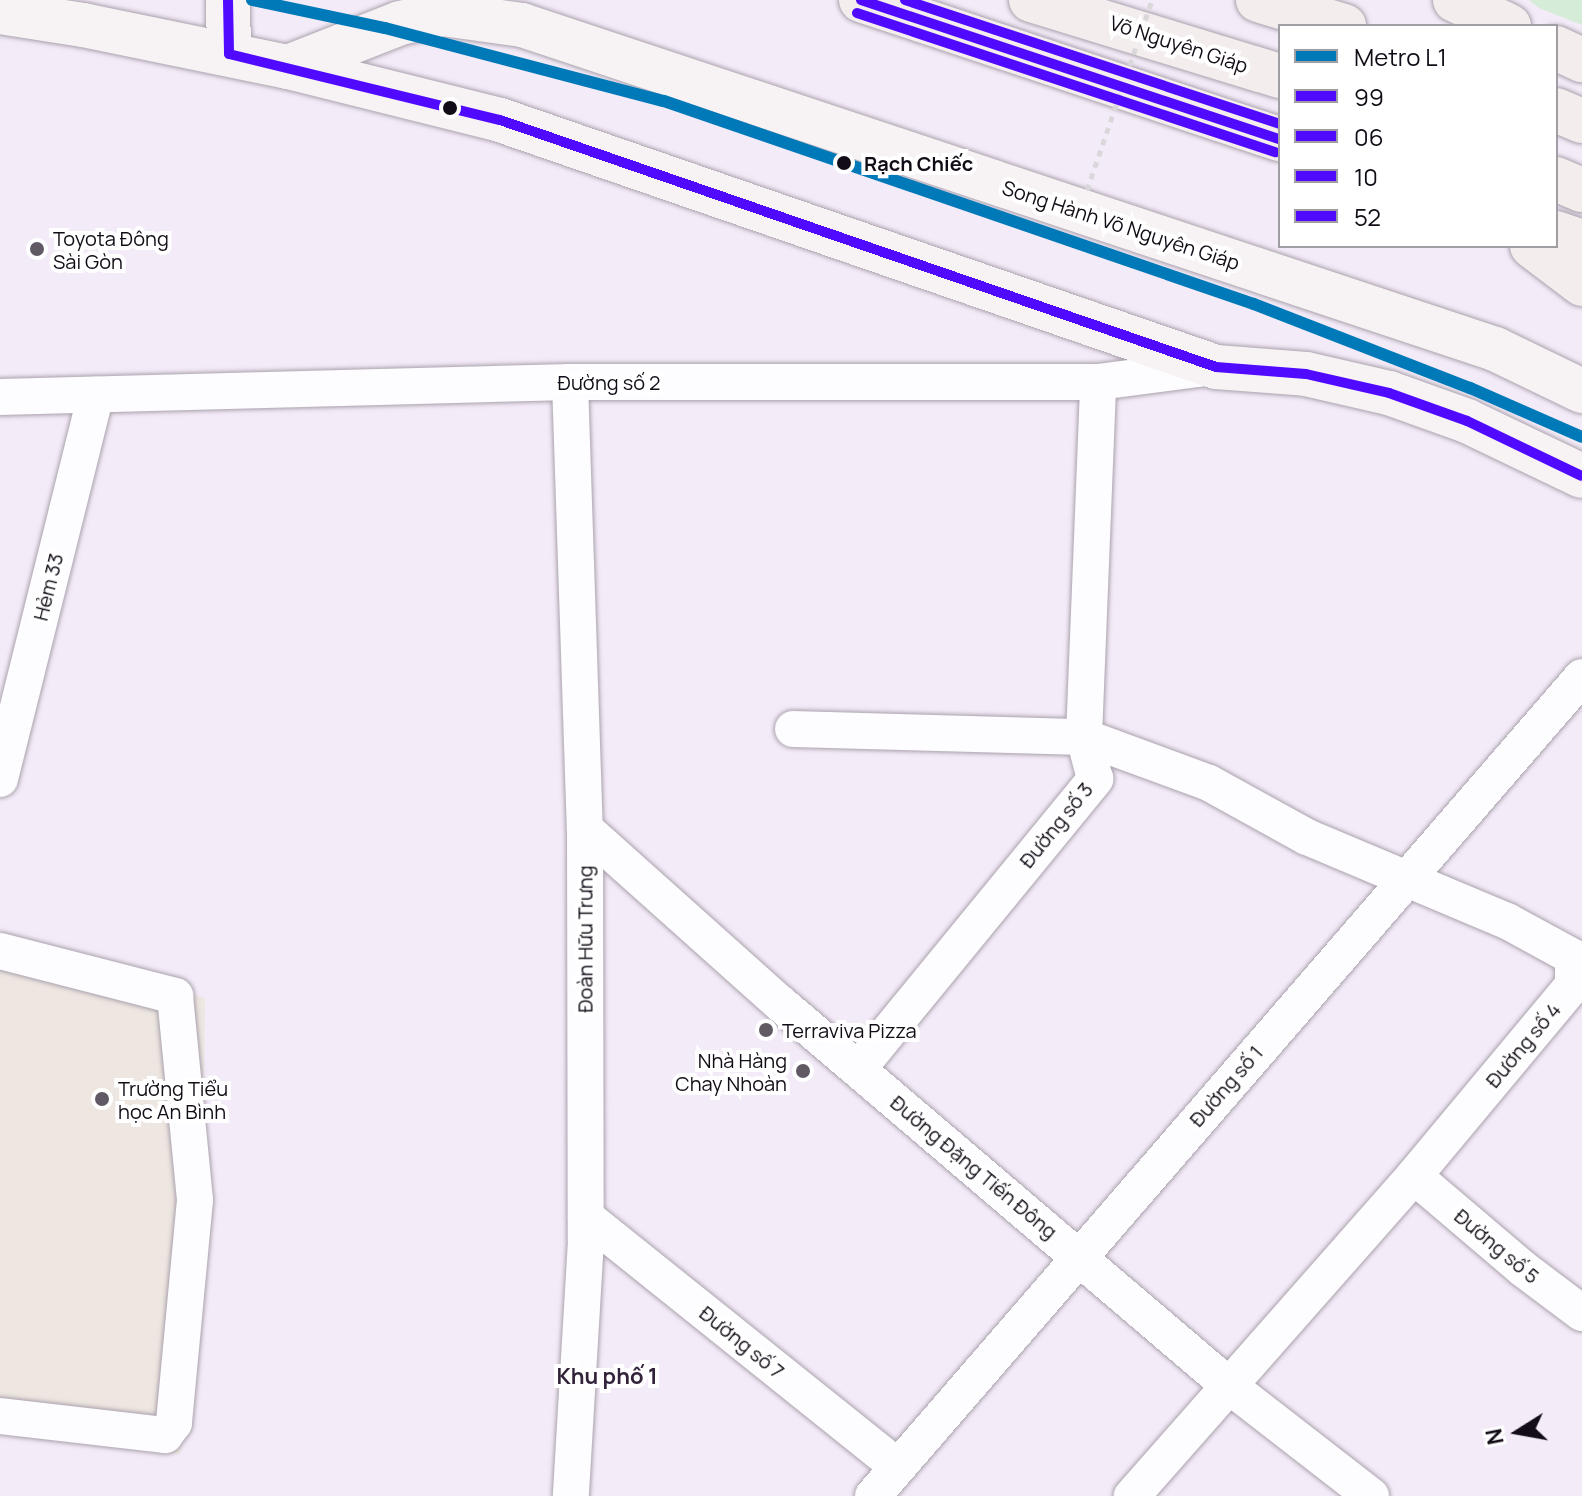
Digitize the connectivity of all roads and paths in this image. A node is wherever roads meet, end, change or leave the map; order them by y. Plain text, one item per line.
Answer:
1 (228, 0) edge
2 (861, 0) edge
3 (1031, 0) edge
4 (1152, 0) edge
5 (1258, 0) edge
6 (0, 12) edge
7 (400, 23) junction
8 (1337, 24) edge
9 (1558, 49) edge
10 (229, 54) junction
11 (1582, 60) edge
12 (288, 67) junction
13 (1278, 75) edge
14 (414, 98) junction
15 (1278, 98) edge
16 (1558, 111) edge
17 (1215, 116) junction
18 (1582, 121) edge
19 (1278, 138) edge
20 (1558, 180) edge
21 (1087, 190) dead end
22 (1582, 190) edge
23 (1558, 234) edge
24 (1582, 242) edge
25 (1535, 248) edge
26 (1582, 284) edge
27 (1216, 367) junction
28 (570, 382) junction
29 (1098, 382) junction
30 (1582, 391) edge
31 (96, 395) junction
32 (0, 397) edge
33 (1582, 476) edge
34 (1582, 677) edge
35 (793, 729) dead end
36 (1084, 737) junction
37 (0, 779) edge
38 (585, 829) junction
39 (1406, 877) junction
40 (0, 951) edge
41 (1578, 974) edge
42 (858, 1069) junction
43 (1414, 1176) junction
44 (586, 1217) junction
45 (1079, 1257) junction
46 (1582, 1313) edge
47 (1228, 1385) junction
48 (0, 1416) edge
49 (897, 1466) junction
50 (571, 1496) edge
51 (873, 1496) edge
52 (1132, 1496) edge
53 (1371, 1496) edge

1 - 10 main road
2 - 17 highway
3 - 13 highway, Võ Nguyên Giáp
4 - 21 path, bridge
5 - 8 highway
6 - 10 main road
7 - 12 main road, Song Hành Võ Nguyên Giáp
7 - 14 main road
7 - 30 main road, Song Hành Võ Nguyên Giáp
9 - 11 highway
10 - 12 main road
12 - 14 main road
14 - 27 main road
15 - 17 highway
16 - 18 highway
17 - 19 highway
20 - 22 highway
23 - 24 highway
25 - 26 highway
27 - 29 street, Đường số 2
27 - 33 main road
28 - 29 street, Đường số 2
28 - 31 street, Đường số 2
28 - 38 street, Đoàn Hữu Trưng
29 - 36 street, Đường số 3
31 - 32 street, Đường số 2
31 - 37 street, Hẻm 33
34 - 39 street, Đường số 1
35 - 36 street, Đường số 4
36 - 39 street, Đường số 4
36 - 42 street, Đường số 3
38 - 42 street, Đường Đặng Tiến Đông
38 - 44 street, Đoàn Hữu Trưng
39 - 41 street, Đường số 4
39 - 45 street, Đường số 1
40 - 48 street
41 - 43 street, Đường số 4
42 - 45 street, Đường Đặng Tiến Đông
43 - 46 street, Đường số 5
43 - 47 street, Đường số 4
44 - 49 street, Đường số 7
44 - 50 street, Đoàn Hữu Trưng
45 - 47 street, Đường Đặng Tiến Đông
45 - 49 street, Đường số 1
47 - 52 street, Đường số 4
47 - 53 street, Đường Đặng Tiến Đông
49 - 51 street, Đường số 1

